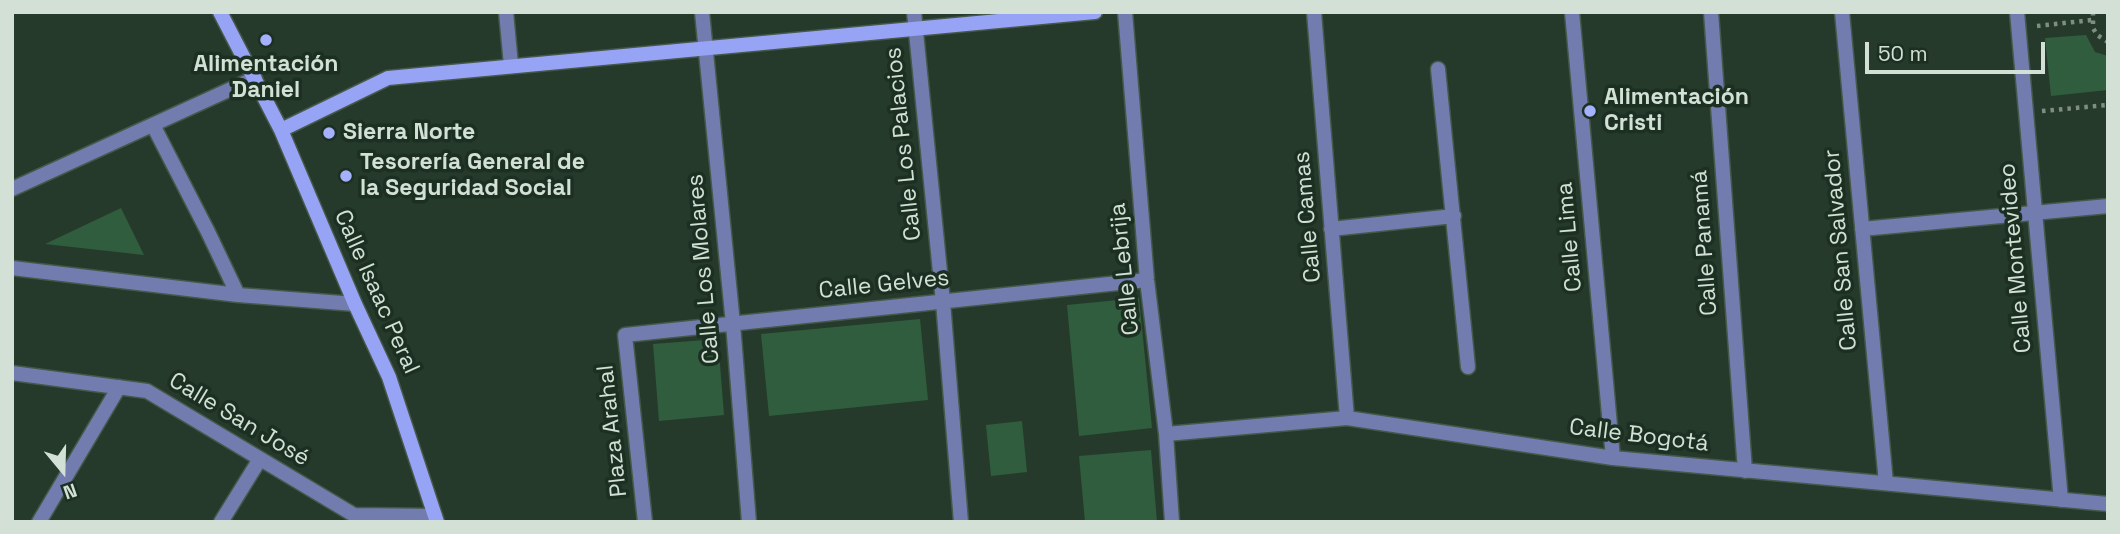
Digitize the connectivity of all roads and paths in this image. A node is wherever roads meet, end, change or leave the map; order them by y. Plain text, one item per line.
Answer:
1 (220, 12) edge
2 (506, 12) edge
3 (702, 12) edge
4 (914, 12) edge
5 (1095, 12) edge
6 (1125, 12) edge
7 (1314, 12) edge
8 (1572, 12) edge
9 (1711, 12) edge
10 (1842, 12) edge
11 (2017, 12) edge
12 (2093, 12) edge
13 (2092, 20) junction
14 (915, 28) junction
15 (2018, 28) junction
16 (2108, 42) edge
17 (705, 47) junction
18 (511, 65) junction
19 (1438, 69) dead end
20 (256, 78) junction
21 (2108, 105) edge
22 (2026, 113) junction
23 (153, 125) junction
24 (281, 130) junction
25 (12, 189) edge
26 (2108, 206) edge
27 (2035, 213) junction
28 (1454, 216) junction
29 (1331, 229) junction
30 (1862, 229) junction
31 (12, 268) edge
32 (1147, 280) junction
33 (238, 295) junction
34 (943, 302) junction
35 (355, 304) junction
36 (733, 324) junction
37 (625, 335) joint
38 (1468, 367) dead end
39 (12, 373) edge
40 (118, 387) junction
41 (1347, 418) junction
42 (1166, 434) junction
43 (1614, 458) junction
44 (260, 459) junction
45 (1745, 471) junction
46 (1886, 484) junction
47 (2061, 500) junction
48 (2108, 504) edge
49 (436, 519) edge
50 (39, 522) edge
51 (221, 522) edge
52 (645, 522) edge
53 (749, 522) edge
54 (961, 522) edge
55 (1172, 522) edge

1 - 20 street, Calle Isaac Peral
2 - 18 street
3 - 17 street, Calle Los Molares
4 - 14 street, Calle Los Palacios
5 - 14 street
6 - 32 street, Calle Lebrija
7 - 29 street, Calle Camas
8 - 43 street, Calle Lima
9 - 45 street, Calle Panamá
10 - 30 street, Calle San Salvador
11 - 15 street, Calle Montevideo
12 - 13 path
13 - 15 path
13 - 16 path
14 - 17 street
14 - 34 street, Calle Los Palacios
15 - 22 street, Calle Montevideo
17 - 18 street
17 - 36 street, Calle Los Molares
18 - 24 street
19 - 28 street
20 - 23 street
20 - 24 street, Calle Isaac Peral
21 - 22 path
22 - 27 street, Calle Montevideo
23 - 25 street
23 - 33 street
24 - 35 street, Calle Isaac Peral
26 - 27 street
27 - 30 street
27 - 47 street, Calle Montevideo
28 - 29 street
28 - 38 street
29 - 41 street, Calle Camas
30 - 46 street, Calle San Salvador
31 - 33 street
32 - 34 street, Calle Gelves
32 - 42 street, Calle Lebrija
33 - 35 street
34 - 36 street, Calle Gelves
34 - 54 street, Calle Los Palacios
35 - 49 street, Calle Isaac Peral
36 - 37 street, Calle Gelves
36 - 53 street, Calle Los Molares
37 - 52 street, Plaza Arahal
39 - 40 street, Calle San José
40 - 44 street, Calle San José
40 - 50 street
41 - 42 street, Calle Bogotá
41 - 43 street, Calle Bogotá
42 - 55 street, Calle Lebrija
43 - 45 street, Calle Bogotá
44 - 49 street, Calle San José
44 - 51 street
45 - 46 street, Calle Bogotá
46 - 47 street, Calle Bogotá
47 - 48 street, Calle Bogotá

